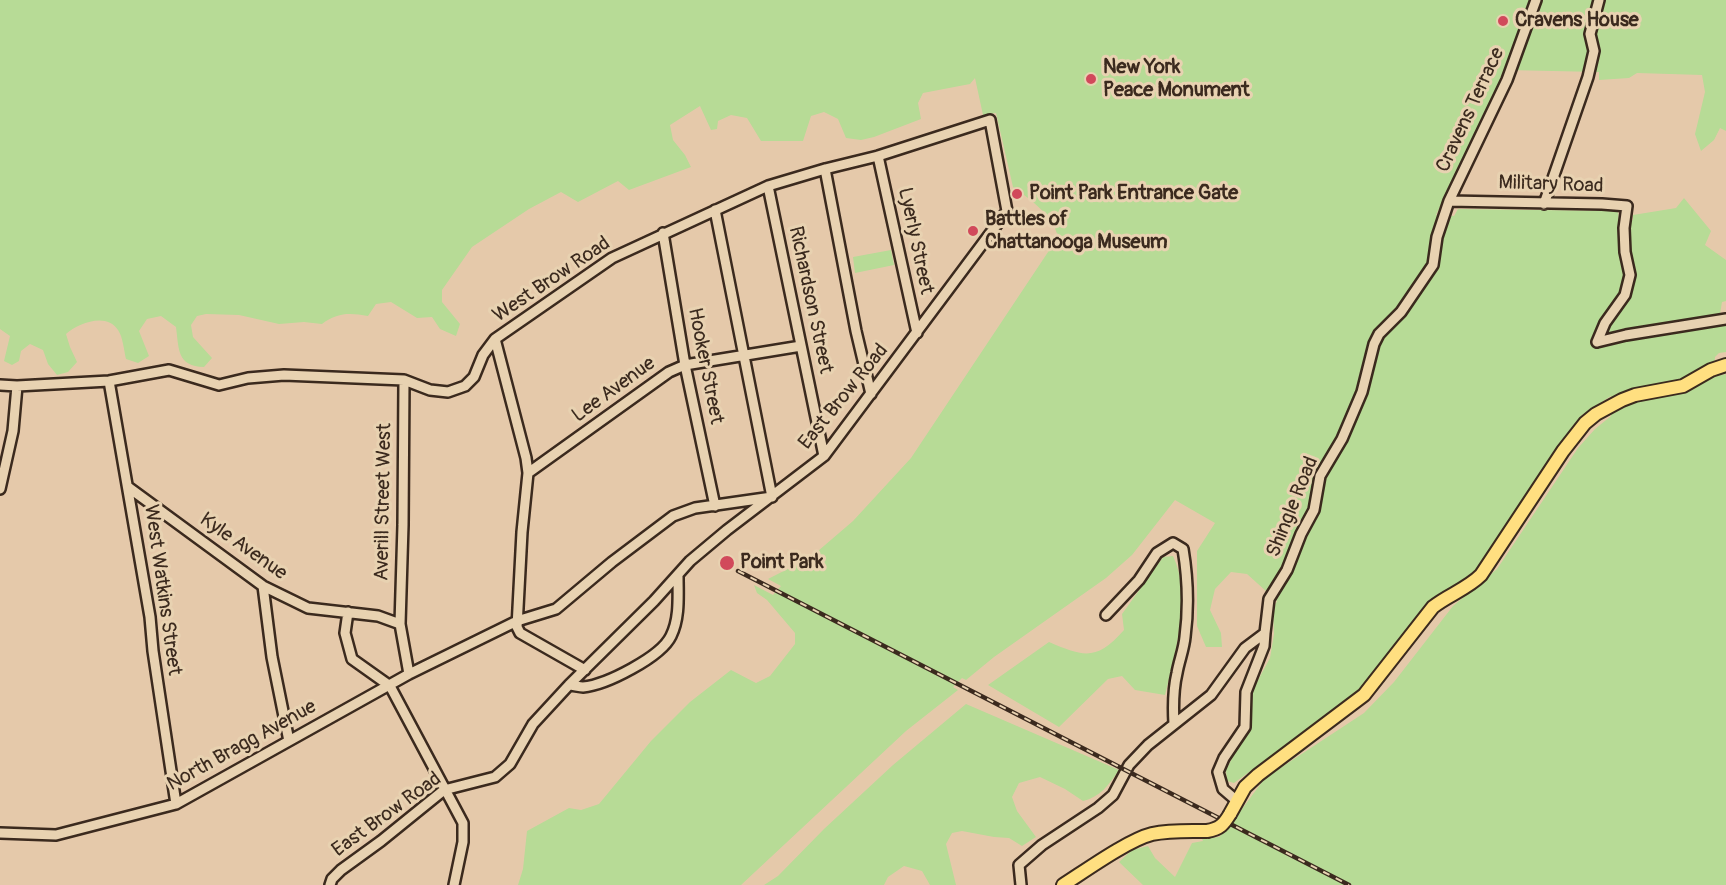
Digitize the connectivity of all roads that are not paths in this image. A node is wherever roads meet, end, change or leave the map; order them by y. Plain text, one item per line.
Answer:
1 (1536, 0) edge
2 (1599, 0) edge
3 (878, 156) junction
4 (825, 169) junction
5 (768, 186) junction
6 (1449, 201) junction
7 (1544, 204) junction
8 (715, 210) junction
9 (1008, 211) joint
10 (663, 233) junction
11 (1726, 319) edge
12 (917, 333) junction
13 (495, 339) junction
14 (801, 346) junction
15 (744, 354) junction
16 (685, 365) junction
17 (1726, 365) edge
18 (404, 380) junction
19 (109, 381) junction
20 (0, 385) edge
21 (17, 386) junction
22 (871, 394) junction
23 (824, 456) junction
24 (2, 469) edge
25 (528, 473) junction
26 (128, 487) junction
27 (0, 489) edge
28 (772, 498) junction
29 (715, 506) junction
30 (678, 576) junction
31 (263, 586) junction
32 (348, 612) junction
33 (1106, 615) dead end
34 (517, 621) junction
35 (400, 624) junction
36 (1265, 633) junction
37 (585, 670) junction
38 (409, 674) junction
39 (569, 685) junction
40 (390, 686) junction
41 (1174, 724) junction
42 (290, 741) junction
43 (444, 790) junction
44 (1237, 801) junction
45 (176, 804) junction
46 (0, 832) edge
47 (330, 885) edge
48 (454, 885) edge
49 (1021, 885) edge
50 (1063, 885) edge

1 - 6 street, Cravens Terrace
2 - 7 street
3 - 4 street, West Brow Road
3 - 9 street, West Brow Road
3 - 12 street, Lyerly Street
4 - 5 street, West Brow Road
4 - 22 street
5 - 8 street, West Brow Road
5 - 14 street, Richardson Street
6 - 7 street, Military Road
6 - 36 street, Shingle Road
7 - 11 street, Military Road
8 - 10 street, West Brow Road
8 - 15 street
9 - 12 street, East Brow Road
10 - 13 street, West Brow Road
10 - 16 street, Hooker Street
12 - 22 street, East Brow Road
13 - 18 street, West Brow Road
13 - 25 street
14 - 15 street, Lee Avenue
14 - 23 street, Richardson Street
15 - 16 street, Lee Avenue
15 - 28 street
16 - 25 street, Lee Avenue
16 - 29 street, Hooker Street
17 - 44 main road
18 - 19 street, West Brow Road
18 - 35 street, Averill Street West
19 - 21 street, West Brow Road
19 - 26 street, West Watkins Street
20 - 21 street, West Brow Road
21 - 24 street
22 - 23 street, East Brow Road
23 - 28 street, East Brow Road
24 - 27 street
25 - 34 street
26 - 31 street, Kyle Avenue
26 - 45 street, West Watkins Street
28 - 29 street
28 - 30 street, East Brow Road
29 - 34 street
30 - 37 street, East Brow Road
30 - 39 street
31 - 32 street, Kyle Avenue
31 - 42 street
32 - 35 street, Kyle Avenue
32 - 40 street
33 - 41 street
34 - 37 street
34 - 38 street
35 - 38 street, Averill Street West
36 - 41 street
36 - 44 street, Shingle Road
37 - 39 street, East Brow Road
38 - 40 street, North Bragg Avenue
39 - 43 street, East Brow Road
40 - 42 street, North Bragg Avenue
40 - 43 street
41 - 49 street
42 - 45 street, North Bragg Avenue
43 - 47 street, East Brow Road
43 - 48 street
44 - 50 main road, bridge
45 - 46 street, North Bragg Avenue

